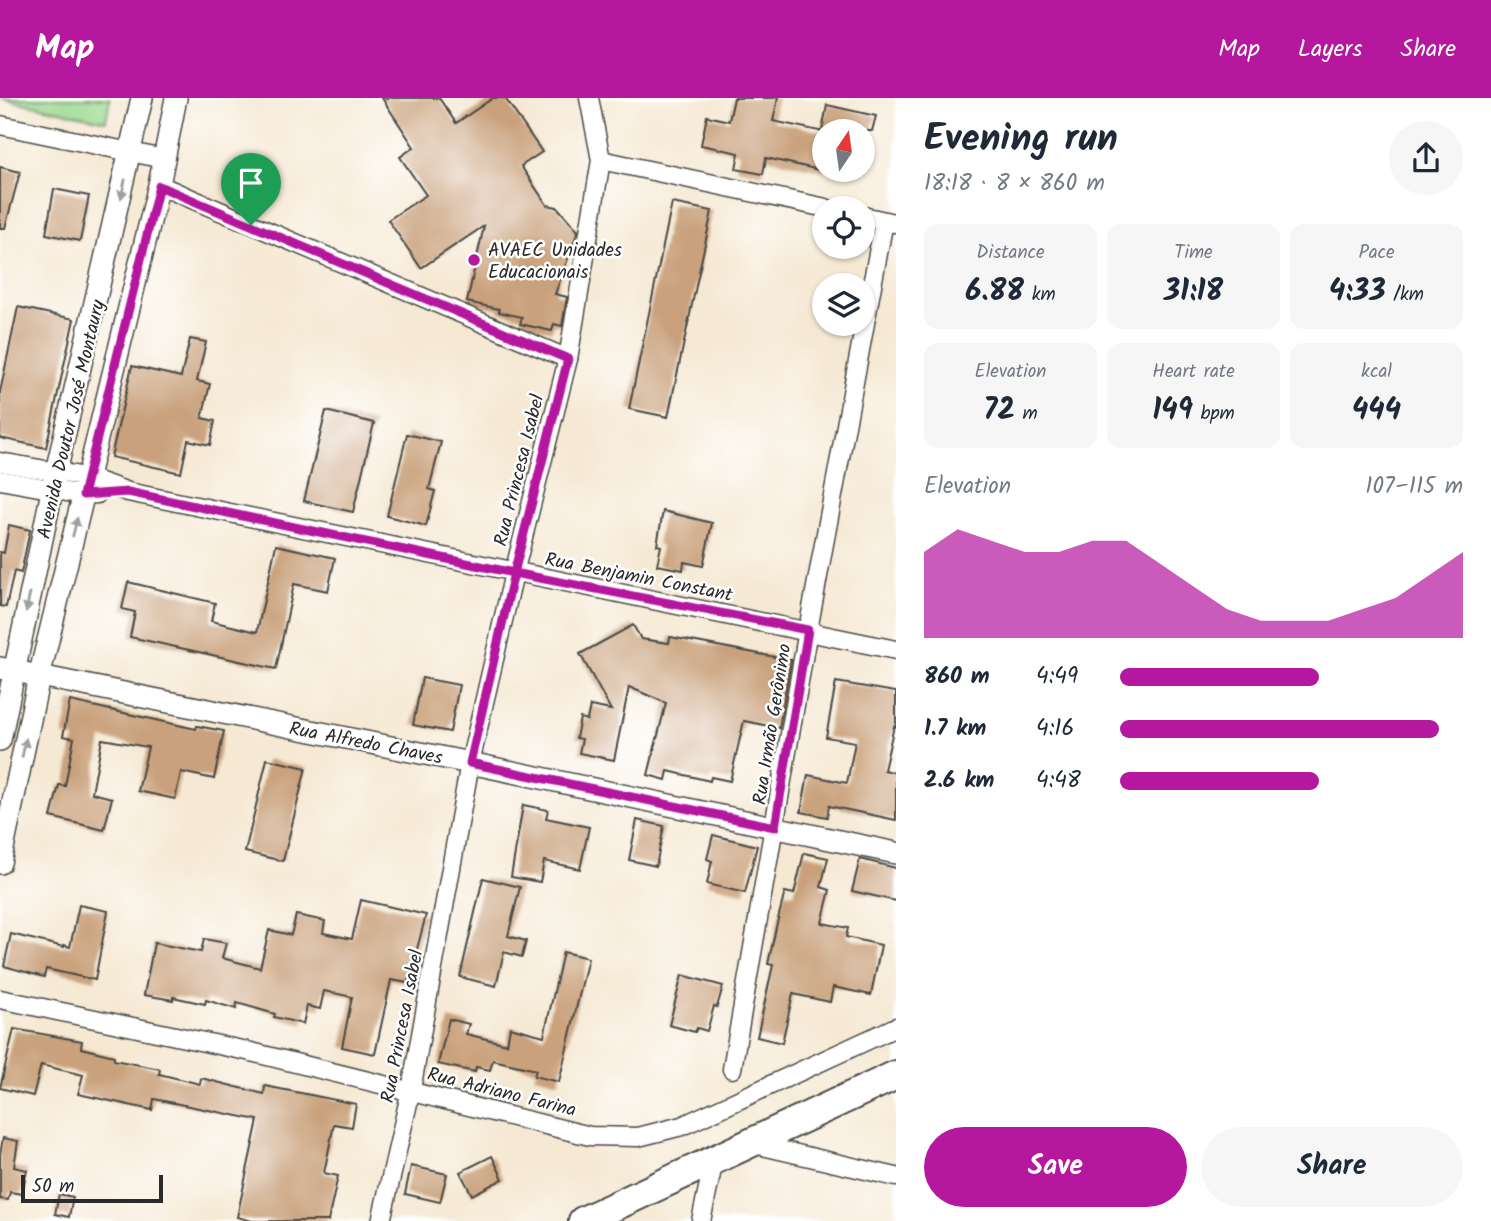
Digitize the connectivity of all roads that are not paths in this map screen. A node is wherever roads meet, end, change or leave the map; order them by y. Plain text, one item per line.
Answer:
1 (142, 98) edge
2 (176, 98) edge
3 (589, 98) edge
4 (0, 125) edge
5 (131, 153) junction
6 (164, 159) junction
7 (601, 160) junction
8 (159, 186) junction
9 (812, 205) edge
10 (890, 222) edge
11 (568, 359) junction
12 (0, 462) edge
13 (0, 480) edge
14 (55, 481) junction
15 (85, 486) junction
16 (514, 573) junction
17 (808, 630) junction
18 (896, 650) edge
19 (7, 670) edge
20 (38, 677) junction
21 (0, 740) edge
22 (470, 763) junction
23 (775, 827) junction
24 (896, 853) edge
25 (0, 863) edge
26 (0, 999) edge
27 (896, 1027) edge
28 (732, 1069) dead end
29 (896, 1075) edge
30 (411, 1090) junction
31 (750, 1143) junction
32 (714, 1160) junction
33 (896, 1177) edge
34 (381, 1221) edge
35 (583, 1221) edge
36 (701, 1221) edge

1 - 5 street, Avenida Doutor José Montaury
2 - 6 street, Avenida Doutor José Montaury
3 - 7 street, Rua Princesa Isabel
4 - 5 street
5 - 6 street
5 -> 14 street, Avenida Doutor José Montaury
6 - 8 street, Avenida Doutor José Montaury
7 - 9 street
7 - 11 street, Rua Princesa Isabel
8 - 11 street
8 - 15 street, Avenida Doutor José Montaury
10 - 17 street, Rua Irmão Gerônimo
11 - 16 street, Rua Princesa Isabel
12 - 14 street, Rua Benjamin Constant
13 - 14 street, Rua Benjamin Constant
14 - 15 street, Rua Benjamin Constant
14 -> 19 street, Avenida Doutor José Montaury
15 - 16 street, Rua Benjamin Constant
20 -> 15 street, Avenida Doutor José Montaury
16 - 17 street, Rua Benjamin Constant
16 - 22 street, Rua Princesa Isabel
17 - 18 street, Rua Benjamin Constant
17 - 23 street, Rua Irmão Gerônimo
19 - 20 street, Rua Alfredo Chaves
19 - 21 street, Avenida Doutor José Montaury
20 - 22 street, Rua Alfredo Chaves
25 -> 20 street, Avenida Doutor José Montaury
22 - 23 street, Rua Alfredo Chaves
22 - 30 street, Rua Princesa Isabel
23 - 24 street, Rua Alfredo Chaves
23 - 28 street, Rua Irmão Gerônimo
26 - 30 street, Rua Adriano Farina
27 - 30 street, Rua Adriano Farina
29 - 31 highway
30 - 34 street, Rua Princesa Isabel
31 - 32 highway
31 - 33 street
32 - 35 highway
32 - 36 street

